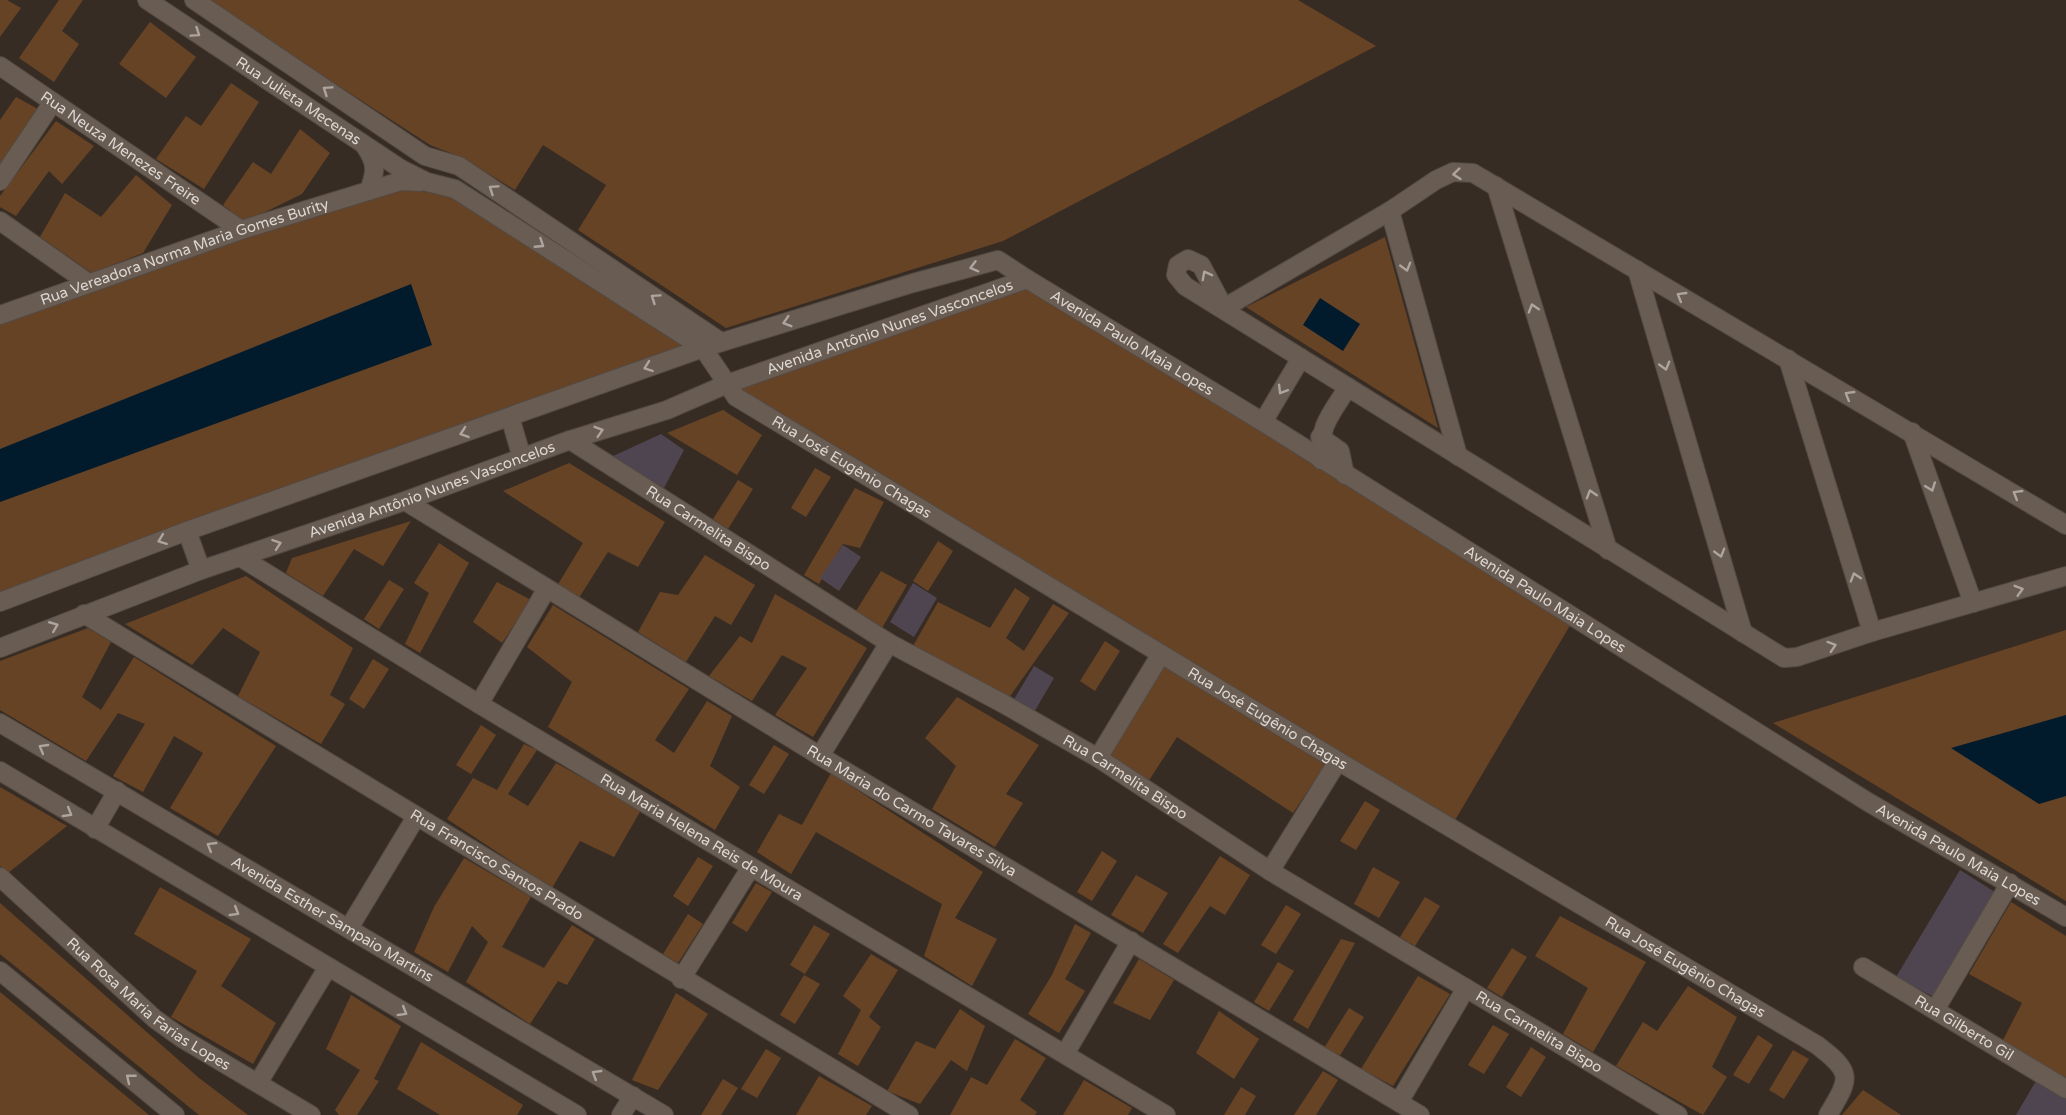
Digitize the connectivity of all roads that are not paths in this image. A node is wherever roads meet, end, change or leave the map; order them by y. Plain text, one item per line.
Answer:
1 (147, 0) edge
2 (194, 0) edge
3 (0, 66) edge
4 (53, 102) junction
5 (364, 145) junction
6 (0, 181) edge
7 (427, 182) junction
8 (1496, 186) junction
9 (369, 191) junction
10 (1390, 211) junction
11 (0, 221) edge
12 (241, 230) junction
13 (1636, 270) junction
14 (1026, 279) junction
15 (87, 282) junction
16 (0, 315) edge
17 (721, 342) junction
18 (703, 348) junction
19 (1301, 358) junction
20 (1788, 359) junction
21 (727, 384) junction
22 (1348, 387) junction
23 (510, 417) junction
24 (1263, 422) junction
25 (1912, 432) junction
26 (1320, 437) junction
27 (570, 440) junction
28 (1458, 456) junction
29 (522, 458) junction
30 (1321, 460) junction
31 (1345, 475) junction
32 (405, 501) junction
33 (2066, 525) edge
34 (187, 531) junction
35 (1608, 550) junction
36 (240, 557) junction
37 (201, 570) junction
38 (2066, 576) edge
39 (546, 590) junction
40 (0, 602) edge
41 (1973, 603) junction
42 (84, 614) junction
43 (1872, 632) junction
44 (1743, 633) junction
45 (889, 643) junction
46 (0, 648) edge
47 (1161, 654) junction
48 (479, 704) junction
49 (0, 723) edge
50 (820, 756) junction
51 (1098, 758) junction
52 (1338, 761) junction
53 (0, 771) edge
54 (117, 791) junction
55 (416, 817) junction
56 (94, 829) junction
57 (751, 867) junction
58 (1270, 871) junction
59 (0, 877) edge
60 (2010, 884) junction
61 (2066, 918) edge
62 (349, 928) junction
63 (1131, 941) junction
64 (328, 967) junction
65 (1863, 967) dead end
66 (0, 970) edge
67 (681, 979) junction
68 (1466, 988) junction
69 (1935, 1010) junction
70 (1065, 1054) junction
71 (258, 1083) junction
72 (2066, 1089) edge
73 (633, 1096) junction
74 (1399, 1102) junction
75 (175, 1115) edge
76 (311, 1115) edge
77 (577, 1115) edge
78 (621, 1115) edge
79 (664, 1115) edge
80 (909, 1115) edge
81 (1166, 1115) edge
82 (1420, 1115) edge
83 (1678, 1115) edge
84 (1828, 1115) edge

1 -> 5 street, Rua Julieta Mecenas
17 -> 2 street
3 - 4 street, Rua Neuza Menezes Freire
4 - 6 street
4 - 12 street, Rua Neuza Menezes Freire
5 - 7 street, Rua Julieta Mecenas
5 - 9 street
7 - 9 street, Rua Vereadora Norma Maria Gomes Burity
7 -> 18 street, Rua Julieta Mecenas
8 -> 10 street
8 - 13 street
35 -> 8 street
9 - 12 street, Rua Vereadora Norma Maria Gomes Burity
10 -> 19 street
10 -> 28 street
11 - 15 street
12 - 15 street, Rua Vereadora Norma Maria Gomes Burity
20 -> 13 street
13 -> 44 street
14 -> 17 street, Avenida Antônio Nunes Vasconcelos
14 - 21 street, Avenida Antônio Nunes Vasconcelos
14 - 24 street, Avenida Paulo Maia Lopes
15 - 16 street, Rua Vereadora Norma Maria Gomes Burity
17 - 18 street, Avenida Antônio Nunes Vasconcelos
18 - 21 street, Rua José Eugênio Chagas
18 -> 23 street, Avenida Antônio Nunes Vasconcelos
19 - 22 street
19 -> 24 street
25 -> 20 street
43 -> 20 street
27 -> 21 street, Avenida Antônio Nunes Vasconcelos
21 - 47 street, Rua José Eugênio Chagas
22 - 26 street
22 - 28 street
23 - 29 street
23 -> 34 street, Avenida Antônio Nunes Vasconcelos
24 - 30 street, Avenida Paulo Maia Lopes
33 -> 25 street
25 -> 41 street
26 - 30 street
26 - 31 street
27 - 29 street, Avenida Antônio Nunes Vasconcelos
27 - 45 street, Rua Carmelita Bispo
28 - 35 street
29 - 32 street, Avenida Antônio Nunes Vasconcelos
30 - 31 street, Avenida Paulo Maia Lopes
31 - 60 street, Avenida Paulo Maia Lopes
36 -> 32 street, Avenida Antônio Nunes Vasconcelos
32 - 39 street, Rua Maria do Carmo Tavares Silva
34 - 37 street
34 -> 40 street, Avenida Antônio Nunes Vasconcelos
35 - 44 street
36 - 37 street, Avenida Antônio Nunes Vasconcelos
36 - 48 street, Rua Maria Helena Reis de Moura
37 - 42 street, Avenida Antônio Nunes Vasconcelos
41 -> 38 street
39 - 48 street
39 - 50 street, Rua Maria do Carmo Tavares Silva
41 - 43 street
46 -> 42 street, Avenida Antônio Nunes Vasconcelos
42 - 55 street, Rua Francisco Santos Prado
44 -> 43 street
45 - 50 street
45 - 51 street, Rua Carmelita Bispo
47 - 51 street
47 - 52 street, Rua José Eugênio Chagas
48 - 57 street, Rua Maria Helena Reis de Moura
54 -> 49 street, Avenida Esther Sampaio Martins
50 - 63 street, Rua Maria do Carmo Tavares Silva
51 - 58 street, Rua Carmelita Bispo
52 - 58 street
52 - 84 street, Rua José Eugênio Chagas
53 -> 56 street
54 - 56 street
62 -> 54 street, Avenida Esther Sampaio Martins
55 - 62 street
55 - 67 street, Rua Francisco Santos Prado
56 -> 64 street
57 - 67 street
57 - 70 street, Rua Maria Helena Reis de Moura
58 - 68 street, Rua Carmelita Bispo
59 - 71 street, Rua Rosa Maria Farias Lopes
60 - 61 street, Avenida Paulo Maia Lopes
60 - 69 street
73 -> 62 street, Avenida Esther Sampaio Martins
63 - 70 street
63 - 74 street, Rua Maria do Carmo Tavares Silva
64 - 71 street
64 -> 77 street
65 - 69 street, Rua Gilberto Gil
75 -> 66 street
67 - 80 street, Rua Francisco Santos Prado
68 - 74 street
68 - 83 street, Rua Carmelita Bispo
69 - 72 street, Rua Gilberto Gil
70 - 81 street, Rua Maria Helena Reis de Moura
71 - 76 street, Rua Rosa Maria Farias Lopes
73 - 78 street
73 - 79 street, Avenida Esther Sampaio Martins
74 - 82 street, Rua Maria do Carmo Tavares Silva

